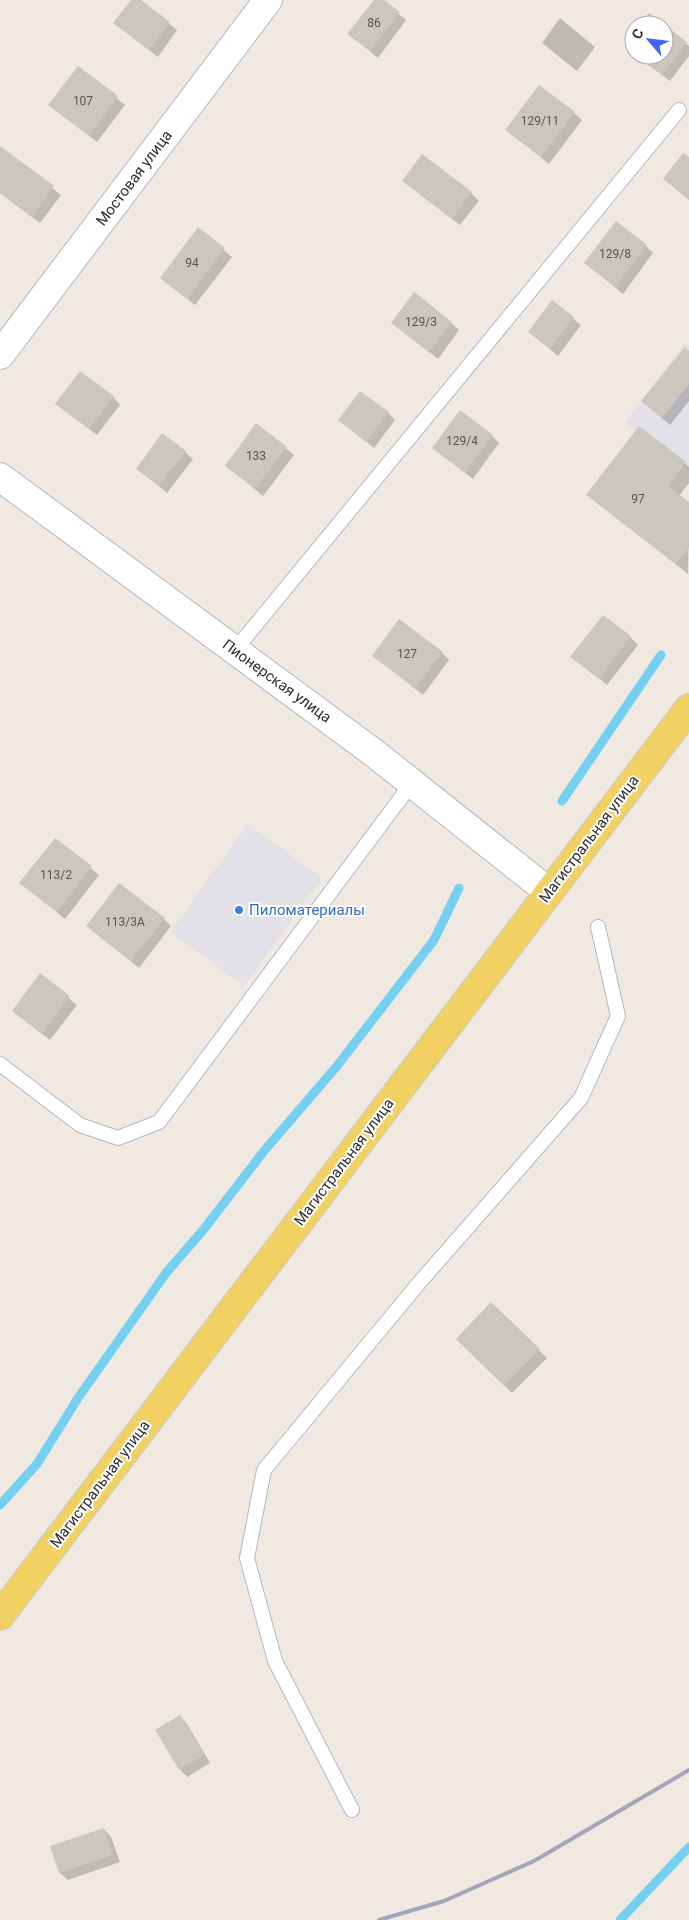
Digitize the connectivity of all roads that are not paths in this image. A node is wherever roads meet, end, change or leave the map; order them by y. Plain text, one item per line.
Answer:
1 (268, 0) edge
2 (679, 110) dead end
3 (0, 355) edge
4 (0, 477) edge
5 (235, 650) junction
6 (689, 708) edge
7 (412, 783) junction
8 (549, 892) junction
9 (598, 927) dead end
10 (0, 1064) edge
11 (0, 1616) edge
12 (352, 1810) dead end

1 - 3 street, Мостовая улица
2 - 5 lane
4 - 5 street, Пионерская улица
5 - 7 street, Пионерская улица
6 - 8 main road, Магистральная улица
7 - 8 street, Пионерская улица
7 - 10 lane
8 - 11 main road, Магистральная улица
9 - 12 lane

